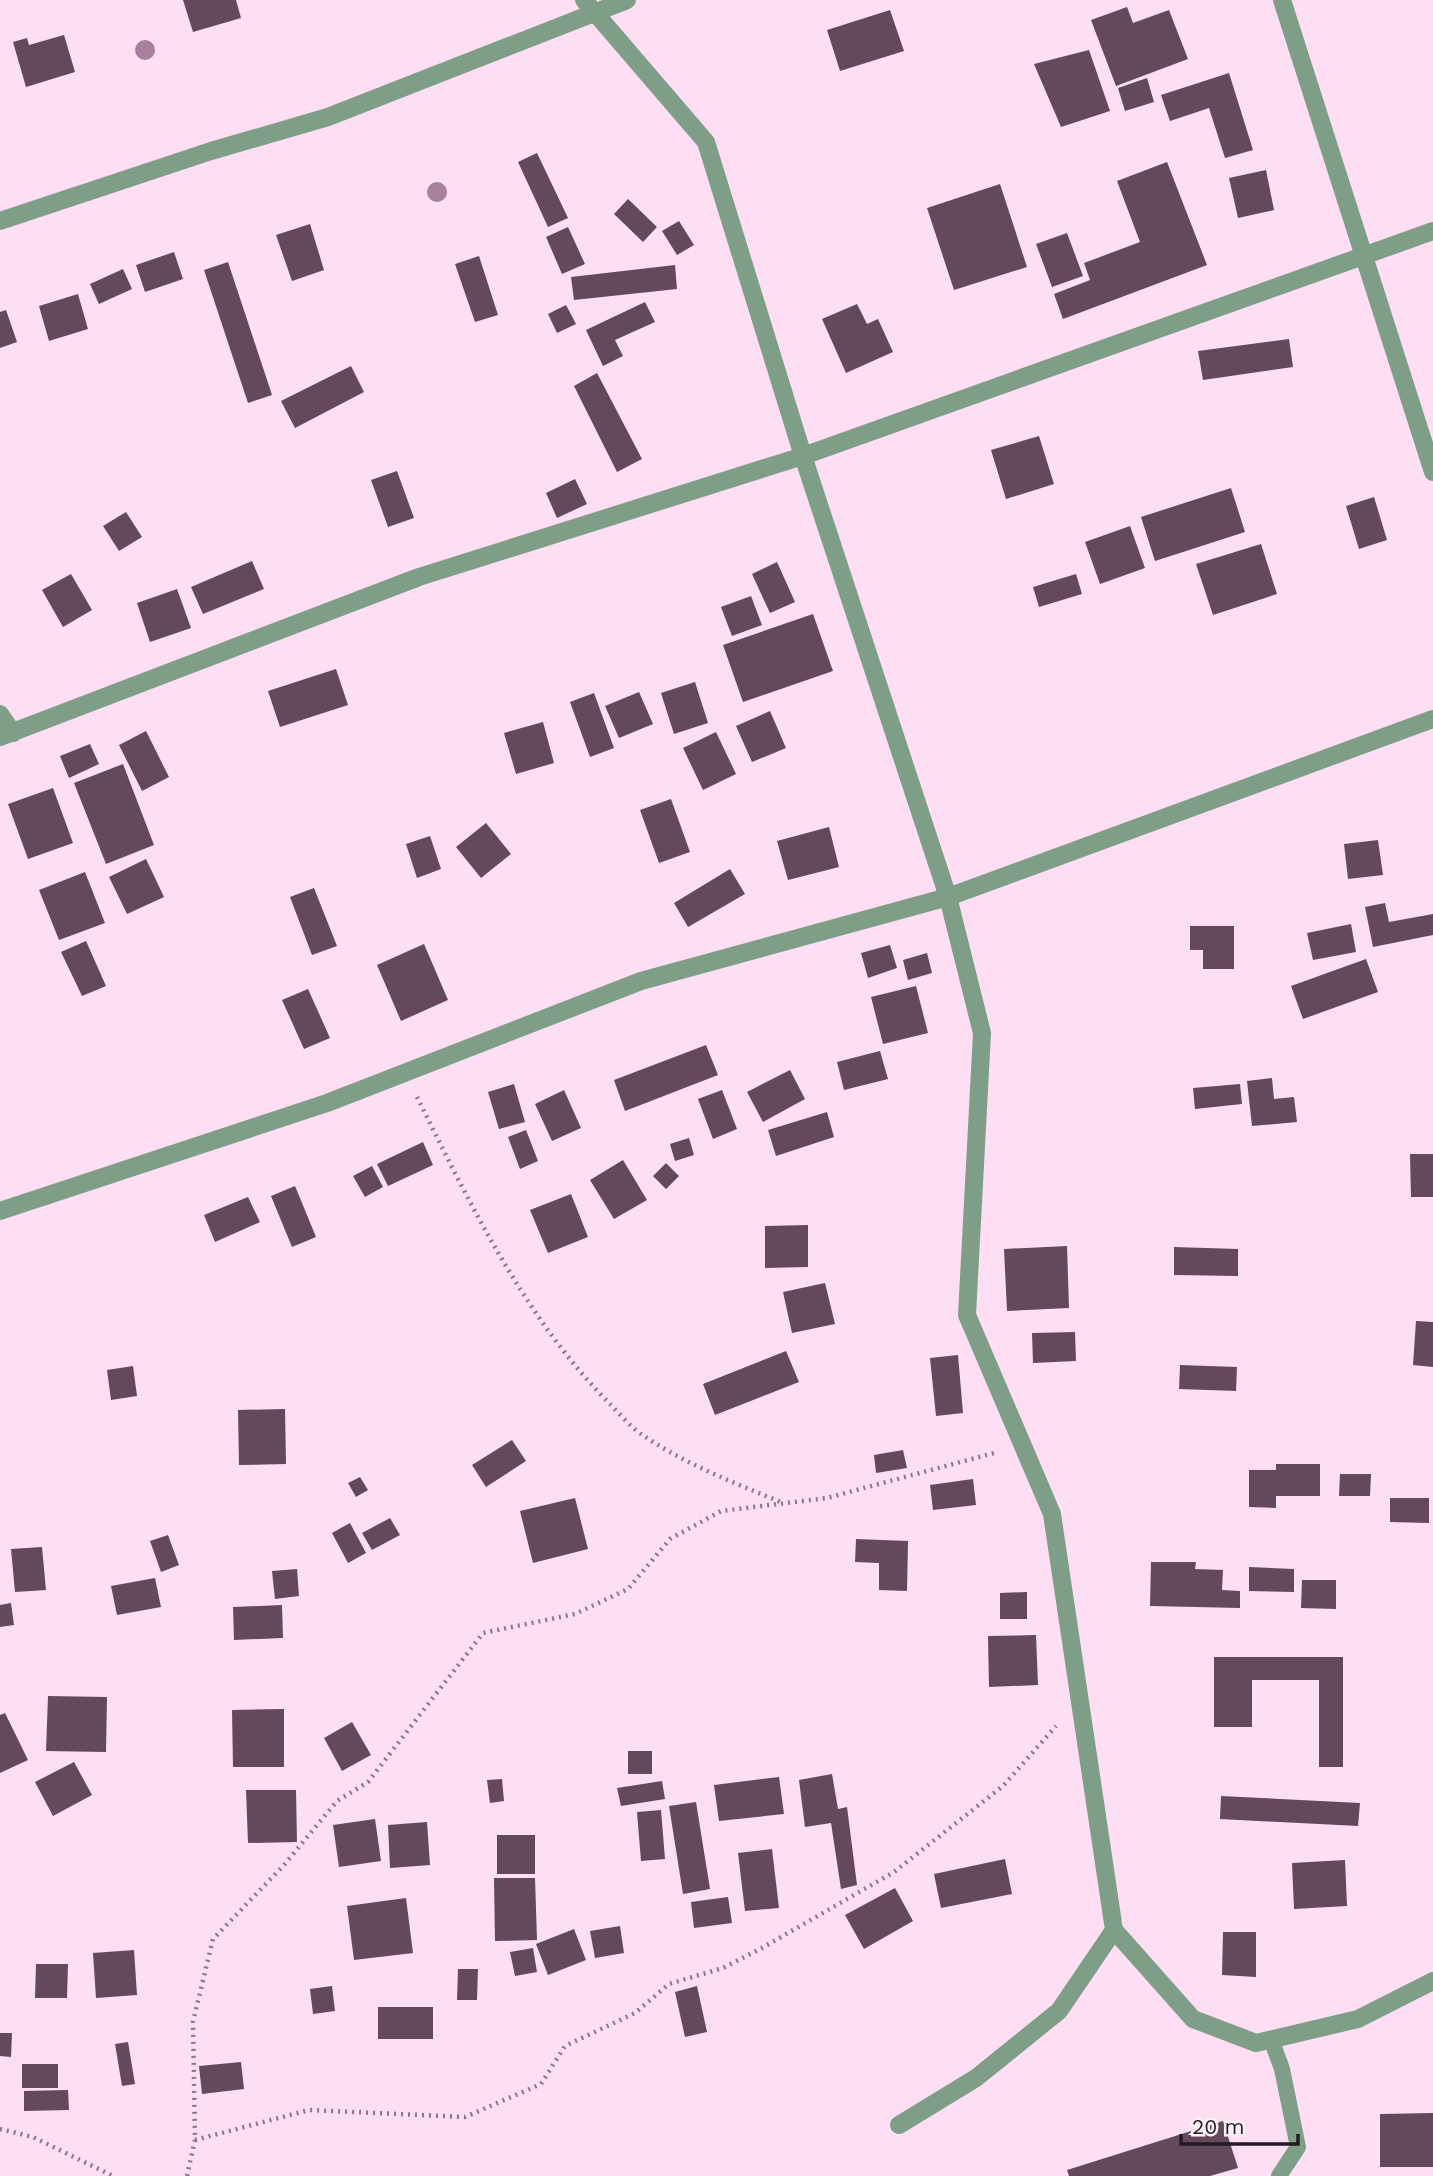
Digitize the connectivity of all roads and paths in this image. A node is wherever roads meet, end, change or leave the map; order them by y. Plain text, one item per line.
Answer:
1 (627, 0) edge
2 (1282, 0) edge
3 (590, 6) edge
4 (0, 221) edge
5 (1433, 230) edge
6 (1364, 257) junction
7 (803, 456) junction
8 (1433, 472) edge
9 (0, 714) edge
10 (1433, 719) edge
11 (7, 735) edge
12 (948, 897) junction
13 (405, 1073) junction
14 (0, 1211) edge
15 (1022, 1444) junction
16 (784, 1503) junction
17 (1080, 1700) junction
18 (1114, 1930) junction
19 (1433, 1981) edge
20 (1270, 2039) junction
21 (899, 2125) dead end
22 (0, 2129) edge
23 (195, 2140) junction
24 (113, 2176) edge
25 (187, 2176) edge
26 (1279, 2176) edge

1 - 3 street
2 - 6 street
3 - 4 street
3 - 7 street
5 - 6 street
6 - 7 street
6 - 8 street
7 - 11 street
7 - 12 street
9 - 11 street
10 - 12 street
12 - 13 street
12 - 15 street
13 - 14 street
13 - 16 path
15 - 16 path
15 - 17 street
16 - 23 path
17 - 18 street
17 - 23 path
18 - 20 street
18 - 21 street
19 - 20 street
20 - 26 lane
22 - 24 path
23 - 25 path

